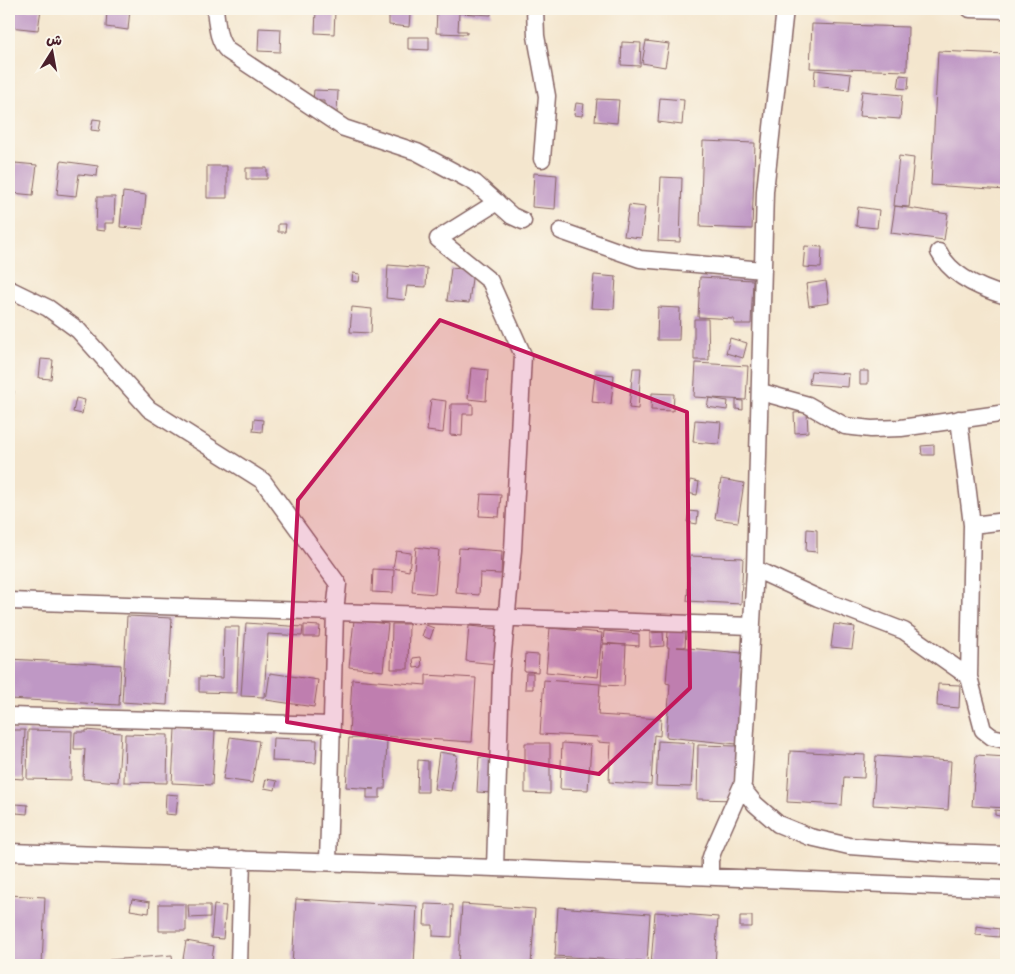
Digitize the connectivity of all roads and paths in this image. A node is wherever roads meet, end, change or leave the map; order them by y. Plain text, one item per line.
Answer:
1 (215, 9) edge
2 (535, 9) edge
3 (785, 9) edge
4 (970, 9) edge
5 (1006, 10) edge
6 (542, 159) dead end
7 (497, 202) junction
8 (523, 221) dead end
9 (561, 231) dead end
10 (938, 252) dead end
11 (763, 270) junction
12 (9, 289) edge
13 (1006, 296) edge
14 (761, 392) junction
15 (1006, 413) edge
16 (959, 419) junction
17 (1006, 521) edge
18 (972, 525) junction
19 (755, 569) junction
20 (9, 601) edge
21 (335, 612) junction
22 (506, 618) junction
23 (752, 626) junction
24 (969, 677) junction
25 (9, 716) edge
26 (332, 725) junction
27 (1006, 740) edge
28 (742, 788) junction
29 (9, 852) edge
30 (1006, 855) edge
31 (242, 859) junction
32 (328, 862) junction
33 (495, 868) junction
34 (710, 876) junction
35 (1006, 889) edge
36 (239, 965) edge

1 - 7 street
2 - 6 street
3 - 11 street
4 - 5 street
7 - 8 street
7 - 22 street
9 - 11 street
10 - 13 street
11 - 14 street
12 - 21 street
14 - 16 street
14 - 19 street
15 - 16 street
16 - 18 street
17 - 18 street
18 - 24 street
19 - 23 street
19 - 24 street
20 - 21 street
21 - 22 street
21 - 26 street
22 - 23 street
22 - 33 street
23 - 28 street
24 - 27 street
25 - 26 street
26 - 32 street
28 - 30 street
28 - 34 street
29 - 31 street
31 - 32 street
31 - 36 street
32 - 33 street
33 - 34 street
34 - 35 street

